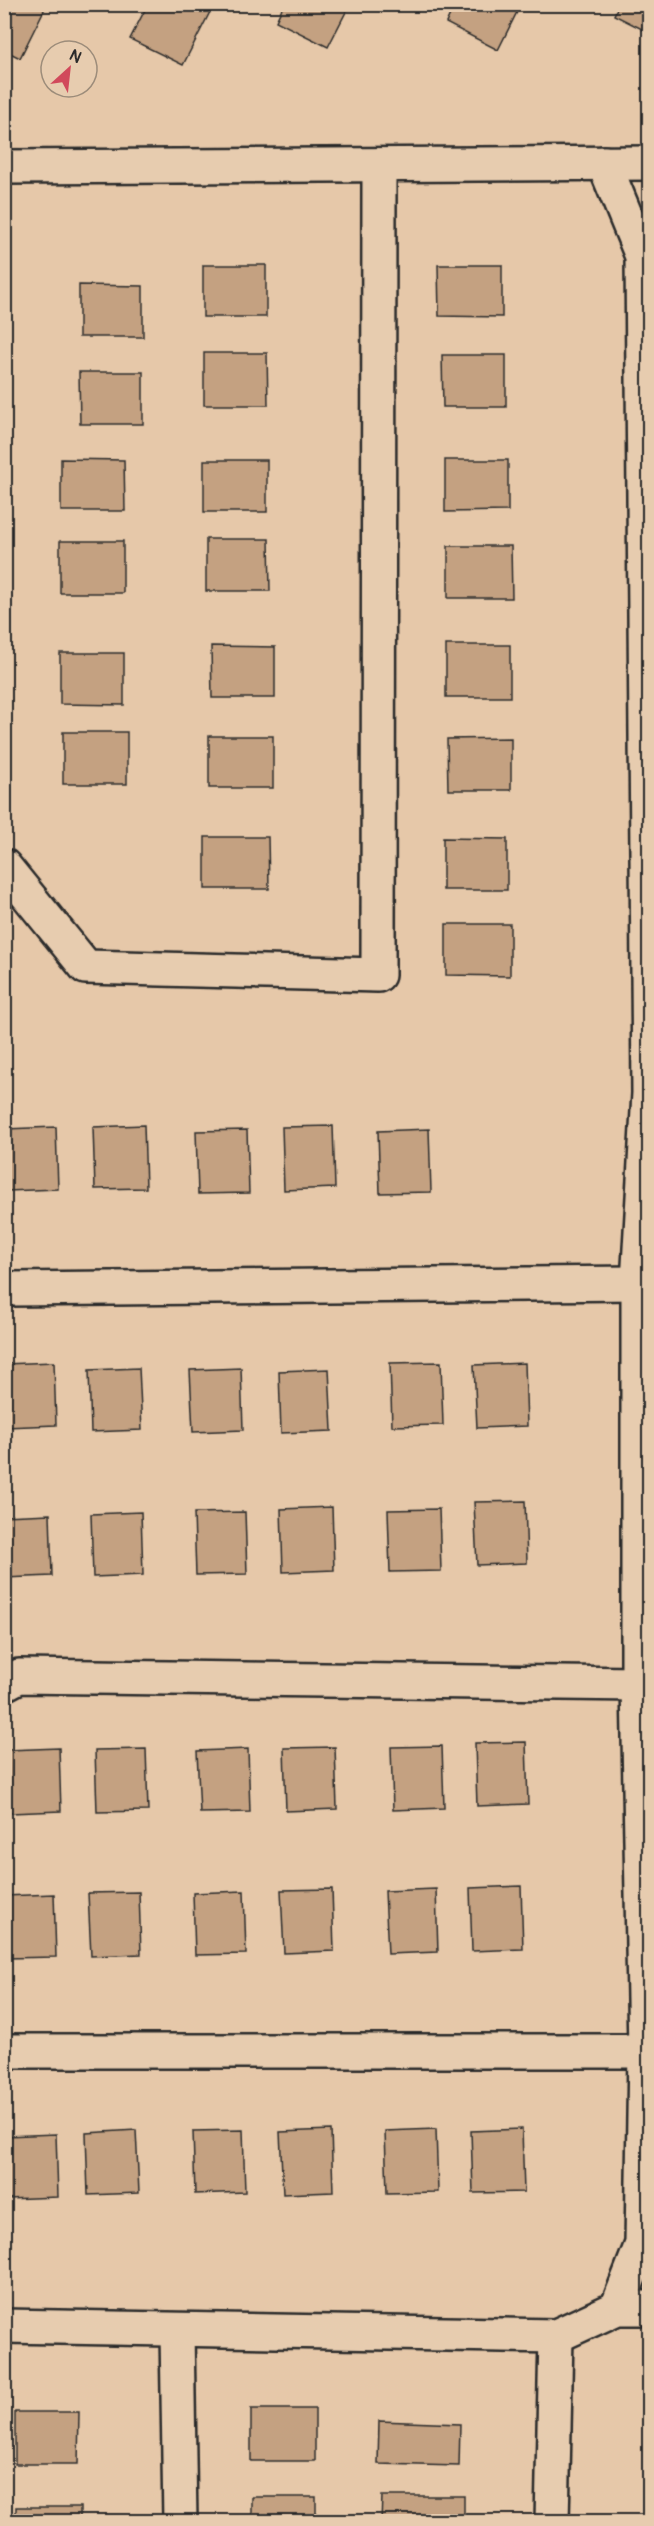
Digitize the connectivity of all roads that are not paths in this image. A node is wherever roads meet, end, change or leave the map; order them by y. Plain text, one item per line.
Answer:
1 (604, 163) junction
2 (650, 163) edge
3 (379, 165) junction
4 (4, 167) edge
5 (4, 866) edge
6 (649, 1093) edge
7 (638, 1283) junction
8 (10, 1288) dead end
9 (4, 1684) edge
10 (638, 1684) junction
11 (645, 2051) junction
12 (4, 2052) edge
13 (616, 2308) junction
14 (650, 2308) edge
15 (4, 2326) edge
16 (177, 2331) junction
17 (556, 2336) junction
18 (180, 2522) edge
19 (552, 2522) edge

1 - 2 street
1 - 3 street
1 - 6 street
3 - 4 street
3 - 5 street
6 - 7 street
7 - 8 street
7 - 10 street
9 - 10 street
10 - 11 street
11 - 12 street
11 - 13 street
13 - 14 street
13 - 17 street
15 - 16 street
16 - 17 street
16 - 18 street
17 - 19 street

